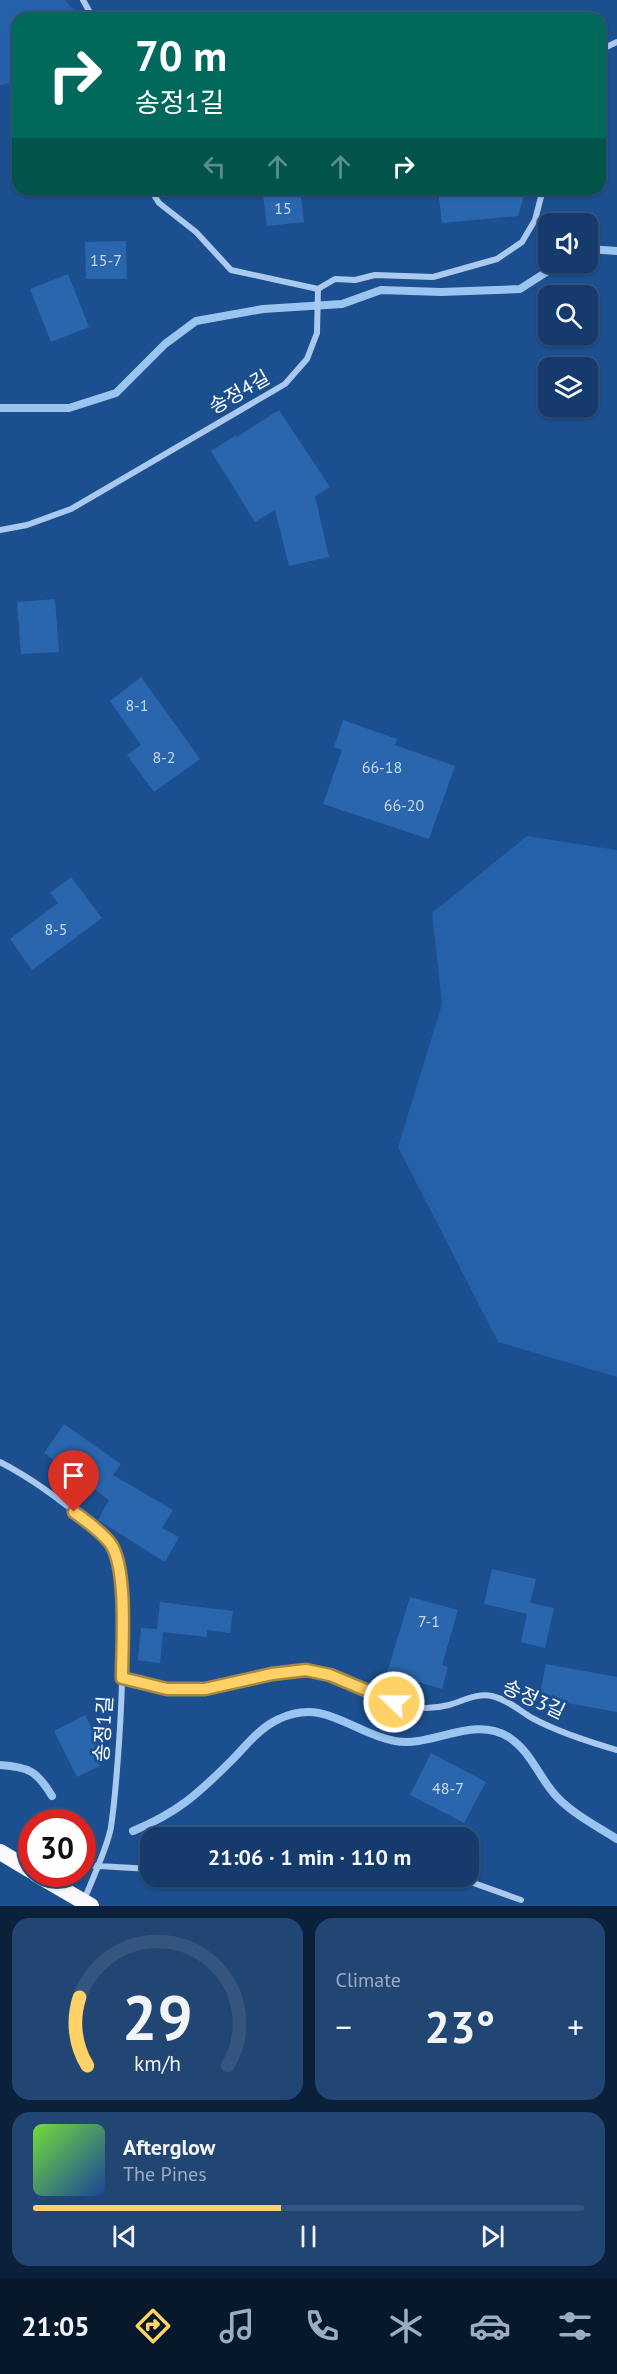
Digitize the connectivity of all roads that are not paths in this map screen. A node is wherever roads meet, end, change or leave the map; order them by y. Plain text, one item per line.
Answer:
1 (154, 195) edge
2 (541, 195) edge
3 (318, 289) junction
4 (0, 530) edge
5 (0, 1462) edge
6 (122, 1678) junction
7 (617, 1750) edge
8 (0, 1852) edge
9 (0, 1858) edge
10 (18, 1860) edge
11 (18, 1863) edge
12 (97, 1866) junction
13 (140, 1868) edge
14 (479, 1885) edge
15 (58, 1887) edge
16 (521, 1900) dead end
17 (82, 1906) edge
18 (91, 1906) edge

1 - 3 street
2 - 3 street
3 - 4 street, 송정4길
5 - 6 street, 송정1길
6 - 7 street, 송정3길
6 - 12 street, 송정1길
8 - 11 highway, bridge
9 - 10 street
12 - 13 street
12 - 17 street, 송정1길
14 - 16 street
15 - 18 highway, bridge

